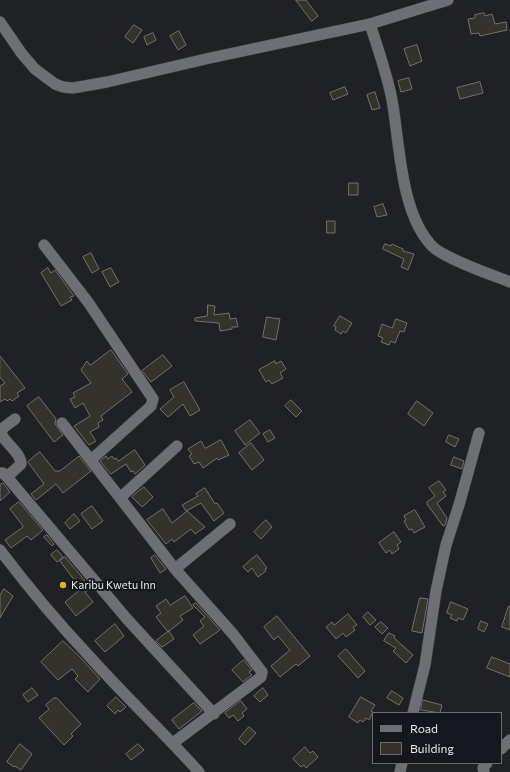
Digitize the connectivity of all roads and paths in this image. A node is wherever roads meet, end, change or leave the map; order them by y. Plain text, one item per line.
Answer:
1 (448, 0) edge
2 (0, 22) edge
3 (370, 24) junction
4 (44, 245) dead end
5 (510, 282) edge
6 (15, 419) dead end
7 (62, 423) dead end
8 (478, 433) dead end
9 (177, 446) dead end
10 (91, 460) junction
11 (3, 475) edge
12 (120, 498) junction
13 (230, 524) dead end
14 (0, 550) edge
15 (176, 569) junction
16 (413, 712) edge
17 (214, 714) junction
18 (510, 740) edge
19 (173, 743) junction
20 (502, 748) edge
21 (199, 772) edge

1 - 3 street
2 - 3 street
3 - 5 street
4 - 10 street
6 - 11 street
7 - 10 street
8 - 16 street
9 - 12 street
10 - 12 street
11 - 17 street
12 - 15 street
13 - 15 street
14 - 19 street
15 - 17 street
17 - 19 street
18 - 20 street
19 - 21 street

